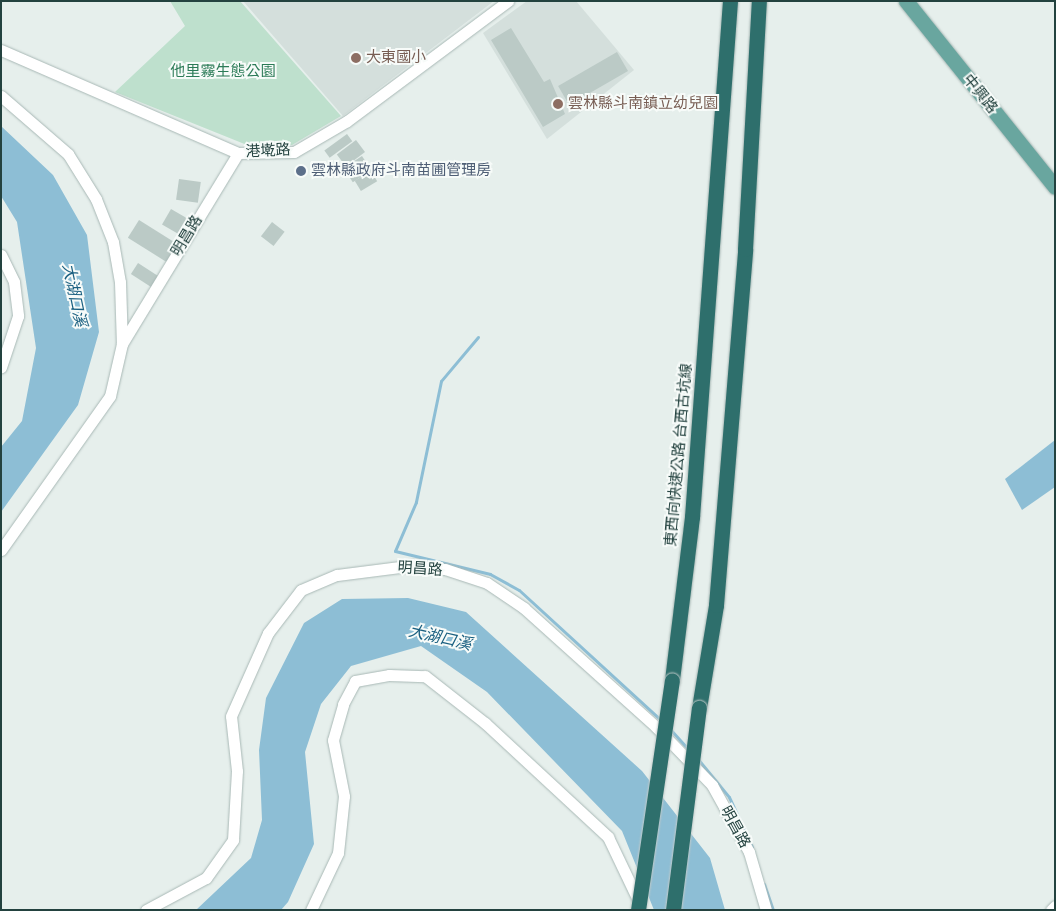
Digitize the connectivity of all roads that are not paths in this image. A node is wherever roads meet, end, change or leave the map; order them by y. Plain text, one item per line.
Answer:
1 (508, 1) edge
2 (730, 1) edge
3 (759, 1) edge
4 (906, 1) edge
5 (1, 50) edge
6 (1, 96) edge
7 (238, 153) junction
8 (1055, 187) edge
9 (1, 254) edge
10 (122, 344) junction
11 (1, 367) edge
12 (1, 550) edge
13 (1055, 906) edge
14 (146, 910) edge
15 (311, 910) edge
16 (639, 910) edge
17 (673, 910) edge
18 (766, 910) edge
19 (1051, 910) edge

1 - 7 street, 港墘路
2 - 16 highway, 東西向快速公路 台西古坑線, bridge
3 - 17 highway, bridge
4 - 8 main road, 中興路
5 - 7 street, 港墘路
6 - 10 street
7 - 10 street, 明昌路
9 - 11 street
10 - 12 street, 明昌路
13 - 19 street
14 - 18 street, 明昌路
15 - 16 street

